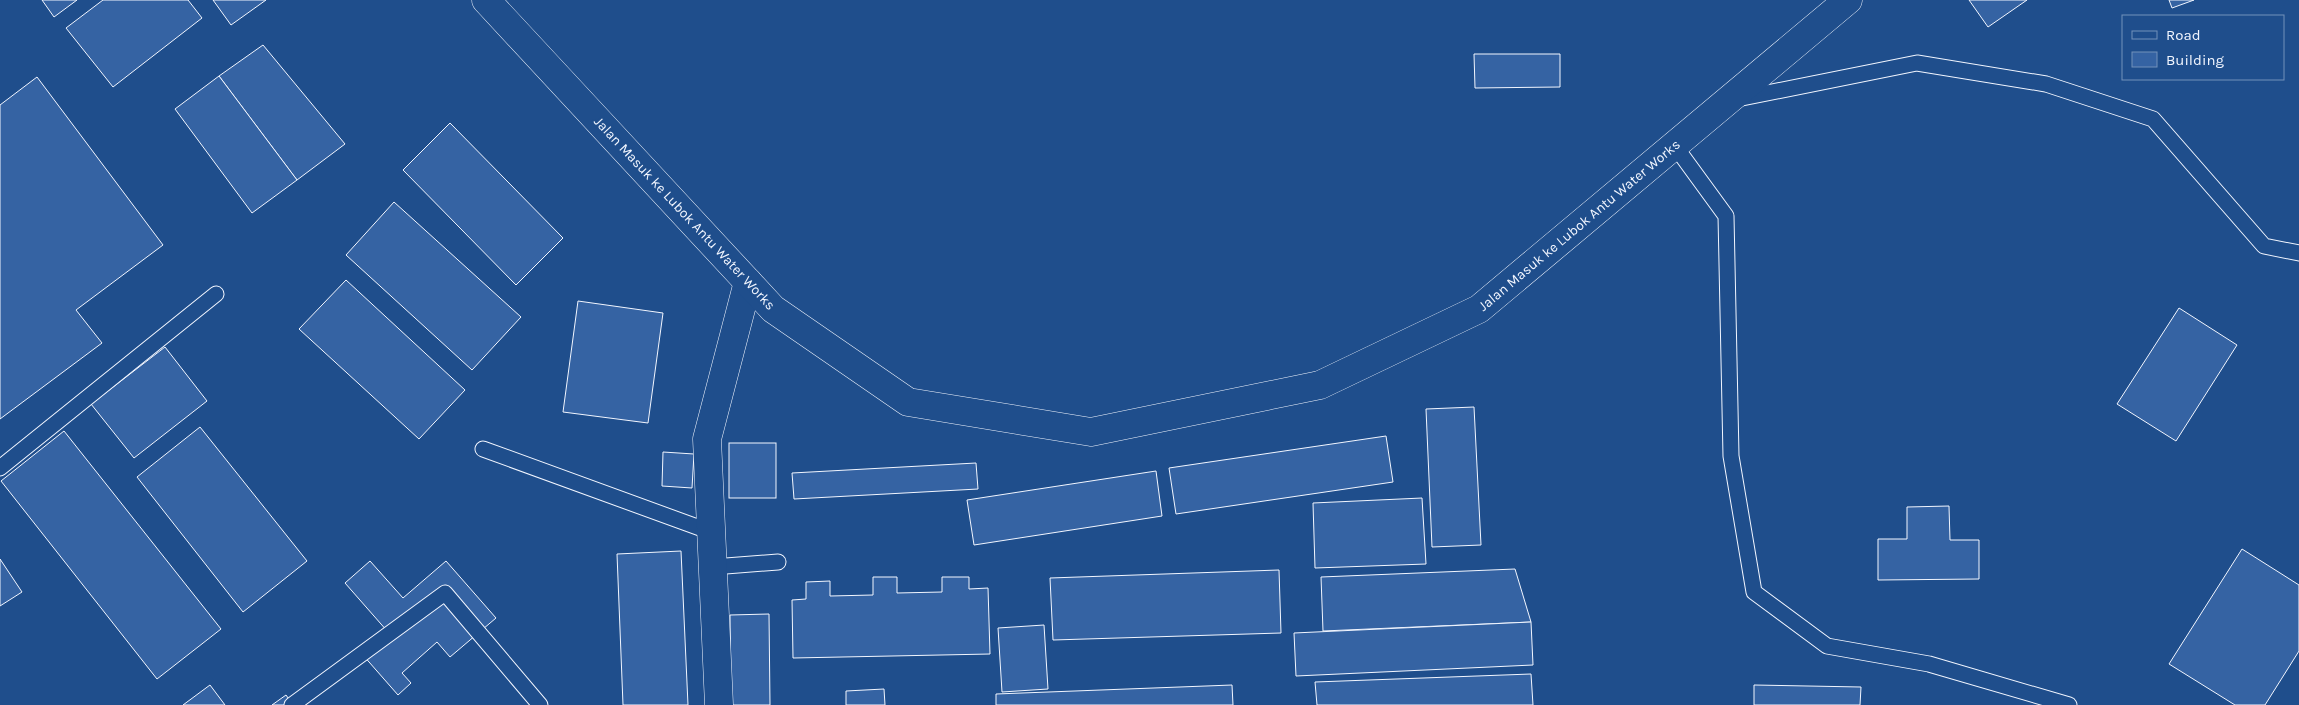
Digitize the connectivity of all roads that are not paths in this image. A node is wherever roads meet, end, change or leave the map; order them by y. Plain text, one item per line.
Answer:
1 (486, 0) edge
2 (1848, 0) edge
3 (1728, 100) junction
4 (1675, 146) junction
5 (2299, 252) edge
6 (748, 282) junction
7 (216, 294) dead end
8 (483, 449) dead end
9 (0, 468) edge
10 (712, 532) junction
11 (778, 562) dead end
12 (713, 567) junction
13 (292, 705) edge
14 (540, 705) edge
15 (719, 705) edge
16 (2069, 705) edge

1 - 6 main road, Jalan Masuk ke Lubok Antu Water Works
2 - 3 main road, Jalan Masuk ke Lubok Antu Water Works
3 - 4 main road, Jalan Masuk ke Lubok Antu Water Works
3 - 5 lane
4 - 6 main road, Jalan Masuk ke Lubok Antu Water Works
4 - 16 lane
6 - 10 main road
7 - 9 lane
8 - 10 lane
10 - 12 main road
11 - 12 lane
12 - 15 main road
13 - 14 lane

